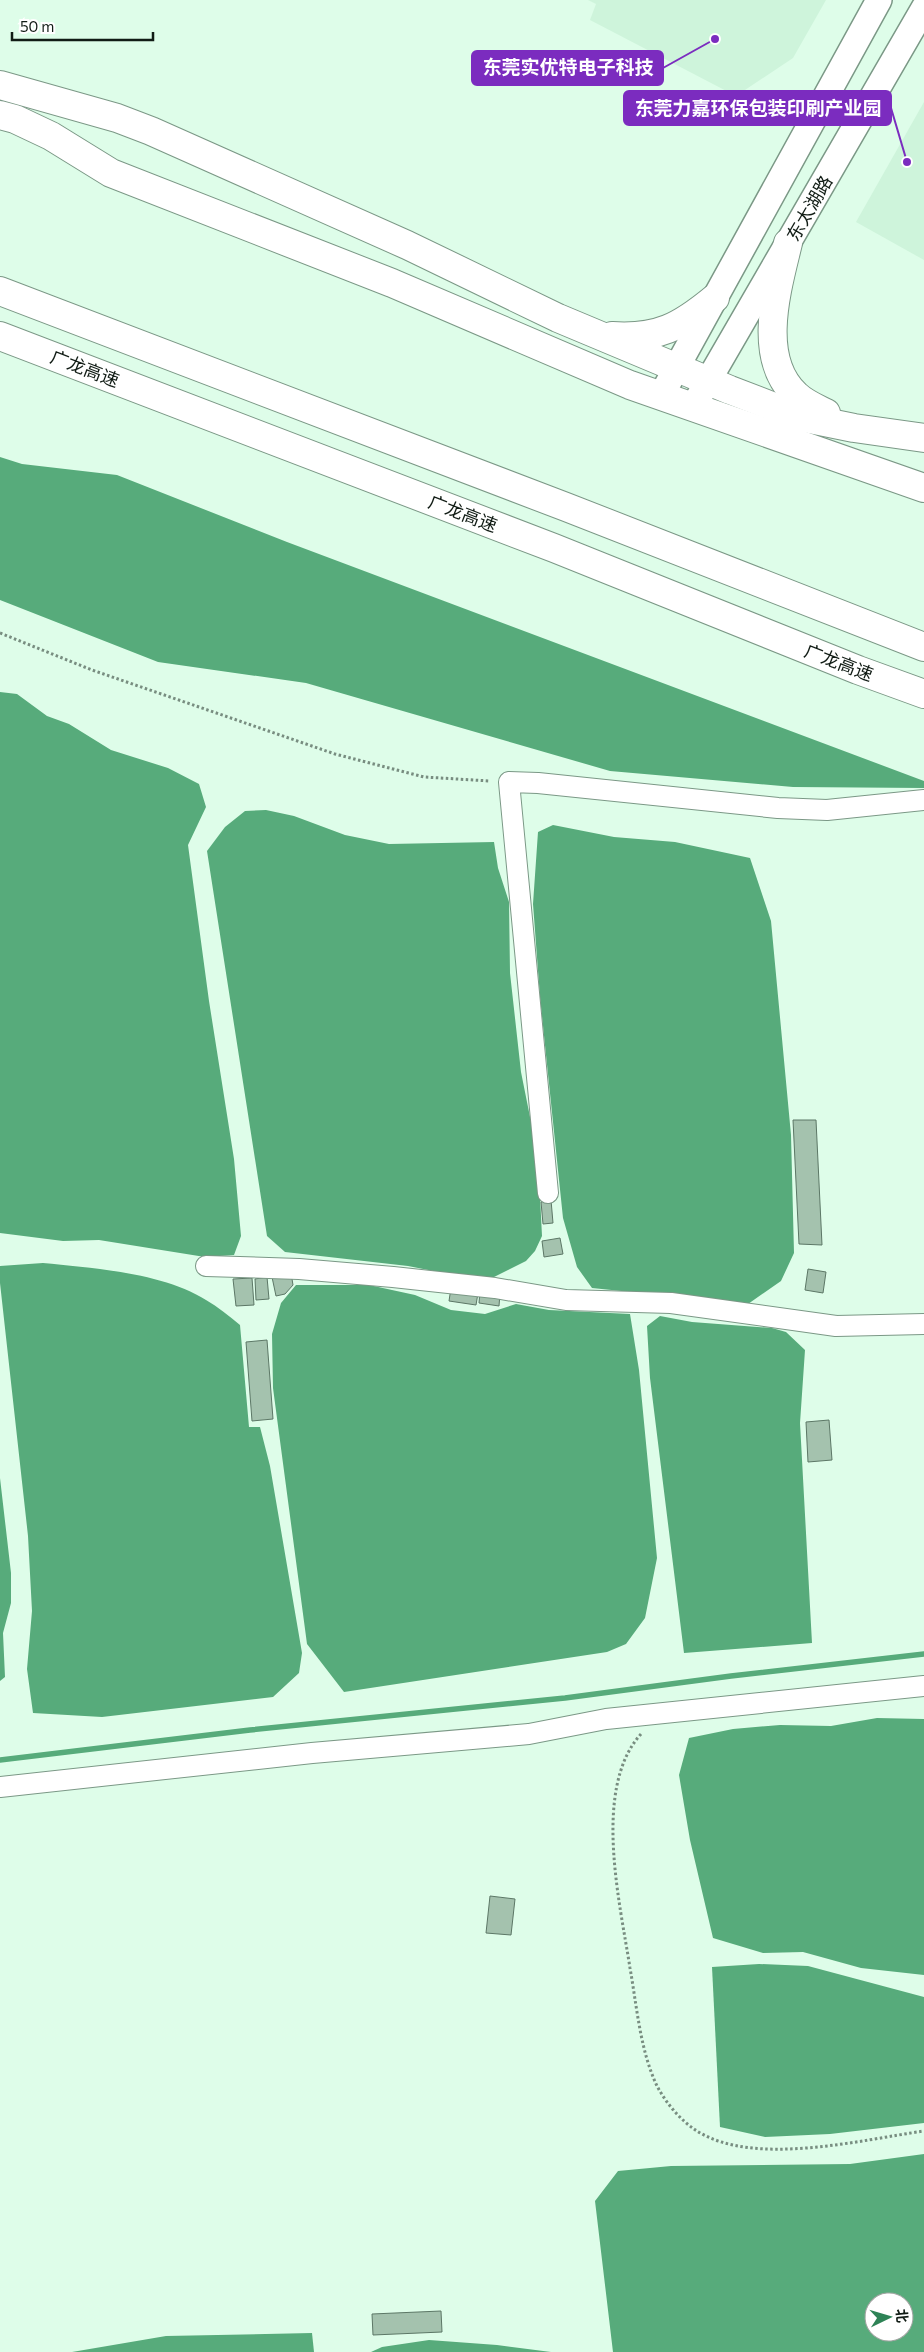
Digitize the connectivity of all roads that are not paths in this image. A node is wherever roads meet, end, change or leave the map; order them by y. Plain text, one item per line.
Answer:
1 (879, 0) edge
2 (924, 8) edge
3 (0, 85) edge
4 (0, 114) edge
5 (796, 152) junction
6 (831, 170) junction
7 (788, 243) junction
8 (0, 291) edge
9 (715, 298) junction
10 (599, 335) junction
11 (0, 336) edge
12 (677, 368) junction
13 (708, 381) junction
14 (661, 396) junction
15 (693, 407) junction
16 (854, 428) junction
17 (924, 438) edge
18 (924, 488) edge
19 (924, 647) edge
20 (924, 694) edge
21 (924, 800) edge
22 (548, 1193) dead end
23 (206, 1266) dead end
24 (924, 1324) edge
25 (924, 1686) edge
26 (0, 1787) edge

1 - 5 main road
2 - 6 main road, 东太湖路
3 - 10 highway
4 - 14 highway
5 - 6 main road
5 - 9 main road
6 - 7 main road, 东太湖路
7 - 13 main road, 东太湖路
7 - 16 highway
8 - 19 highway
9 - 10 highway
9 - 12 main road
10 - 12 highway
11 - 20 highway, 广龙高速
12 - 13 highway
12 - 14 main road
13 - 15 main road, 东太湖路
13 - 16 highway
14 - 15 highway
15 - 18 highway
16 - 17 highway
21 - 22 lane
23 - 24 lane
25 - 26 lane

